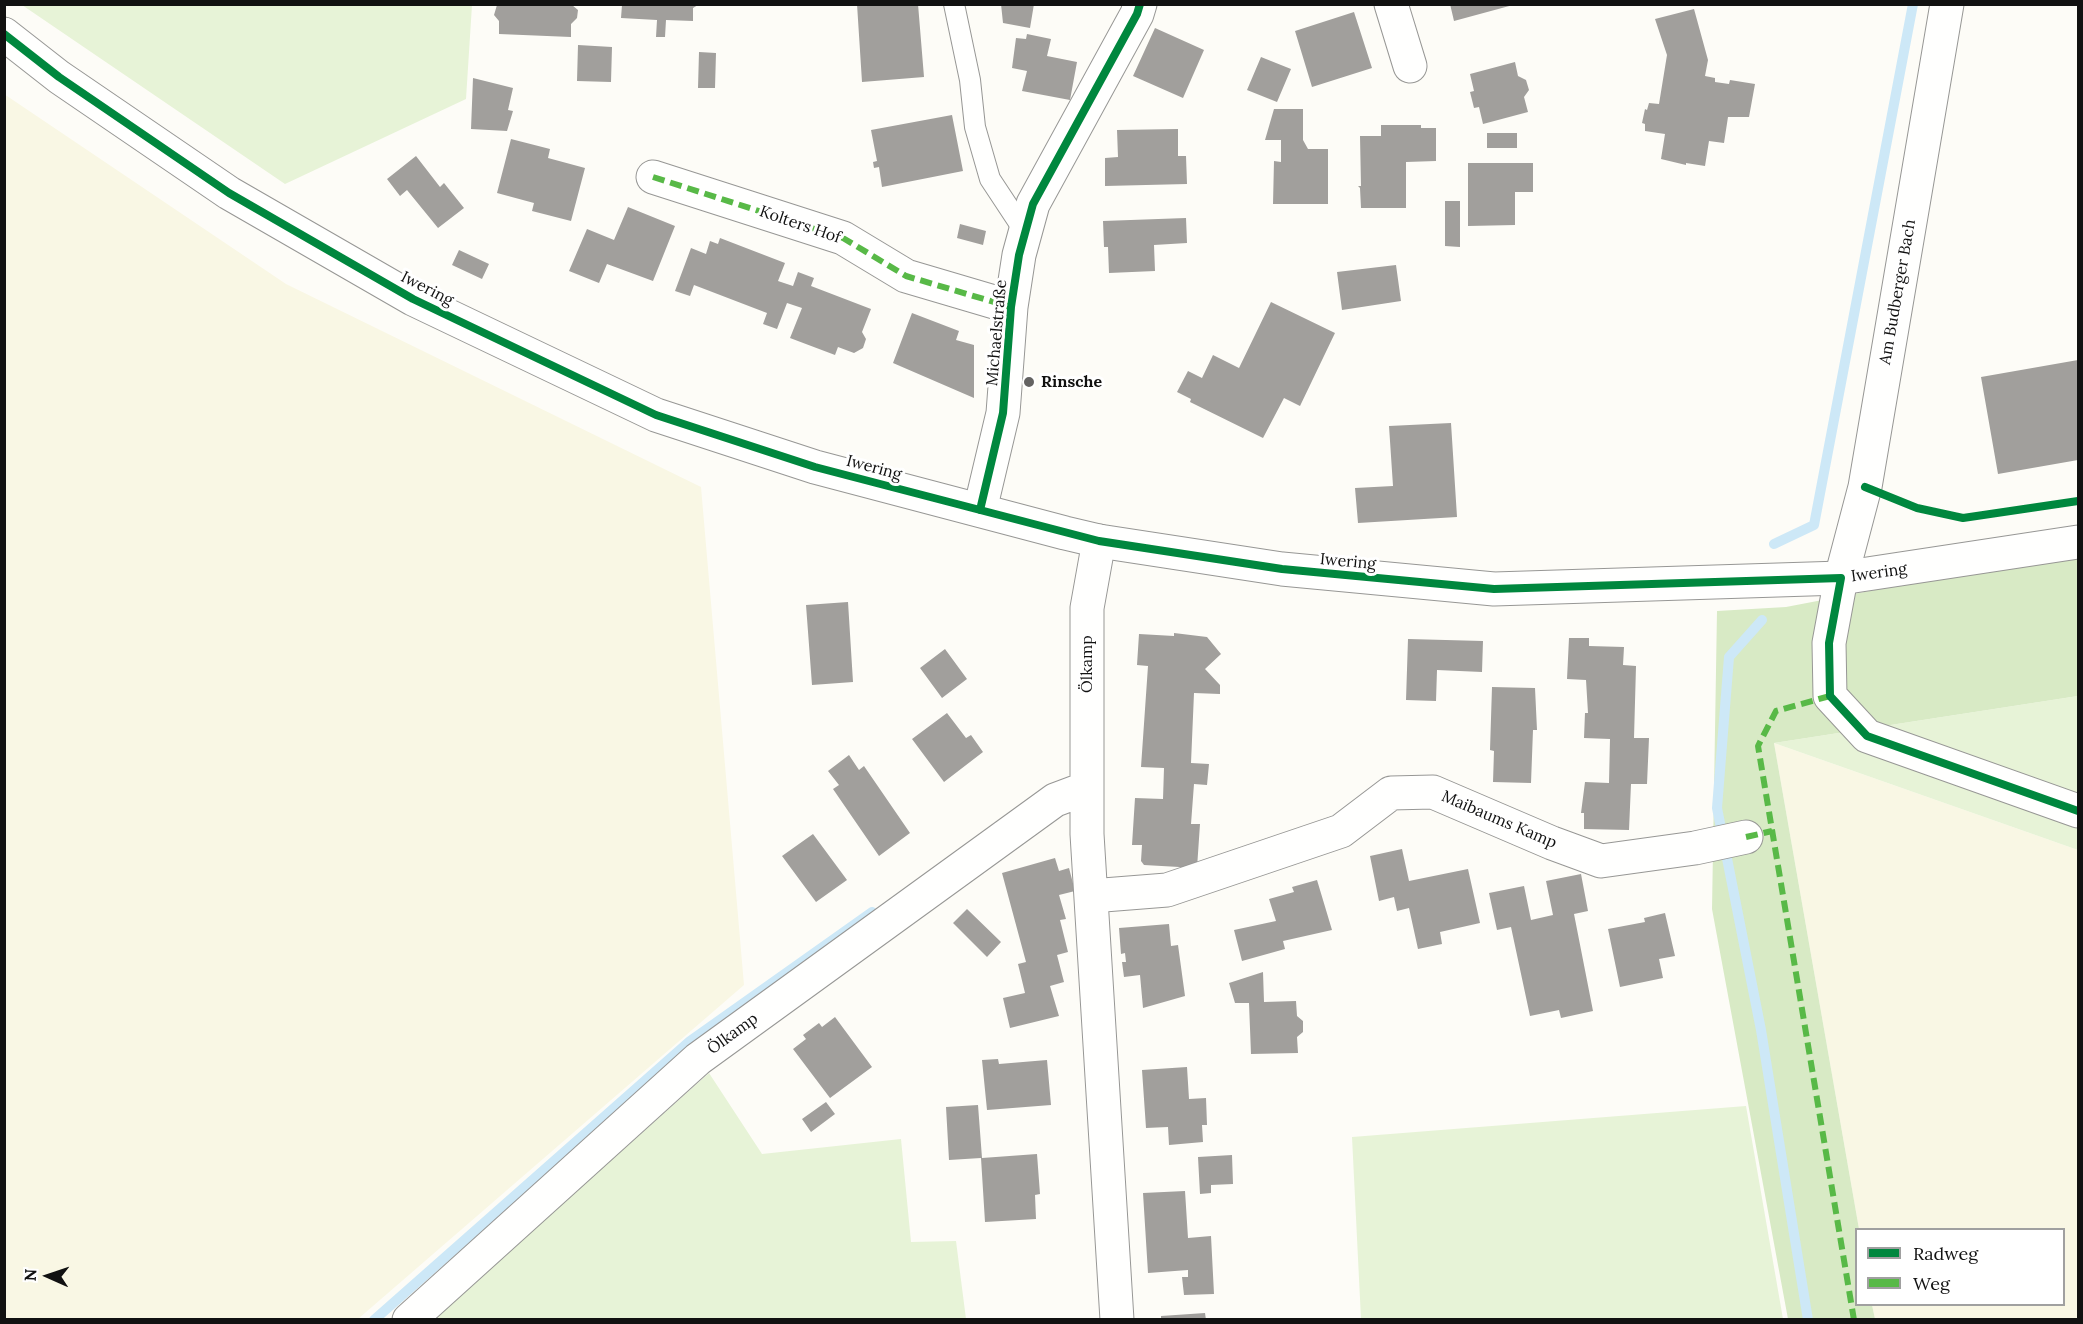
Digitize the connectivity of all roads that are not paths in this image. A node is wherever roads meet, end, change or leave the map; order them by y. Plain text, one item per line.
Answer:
1 (954, 4) edge
2 (1140, 4) edge
3 (1391, 4) edge
4 (1947, 4) edge
5 (4, 34) edge
6 (1410, 66) dead end
7 (653, 177) dead end
8 (1025, 232) junction
9 (1011, 307) junction
10 (980, 510) junction
11 (1099, 541) junction
12 (2079, 542) edge
13 (1841, 578) junction
14 (1087, 788) junction
15 (2079, 811) edge
16 (1746, 837) dead end
17 (1091, 896) junction
18 (409, 1320) edge
19 (1117, 1320) edge

1 - 8 lane
2 - 8 street, Michaelstraße
3 - 6 street
4 - 13 street, Am Budberger Bach
5 - 10 street, Iwering
7 - 9 street, Kolters Hof
8 - 9 street, Michaelstraße
9 - 10 street, Michaelstraße
10 - 11 street, Iwering
11 - 13 street, Iwering
11 - 14 street, Ölkamp
12 - 13 street, Iwering
13 - 15 street, Am Budberger Bach
14 - 17 street, Ölkamp
14 - 18 street, Ölkamp
16 - 17 street, Maibaums Kamp
17 - 19 street, Ölkamp

